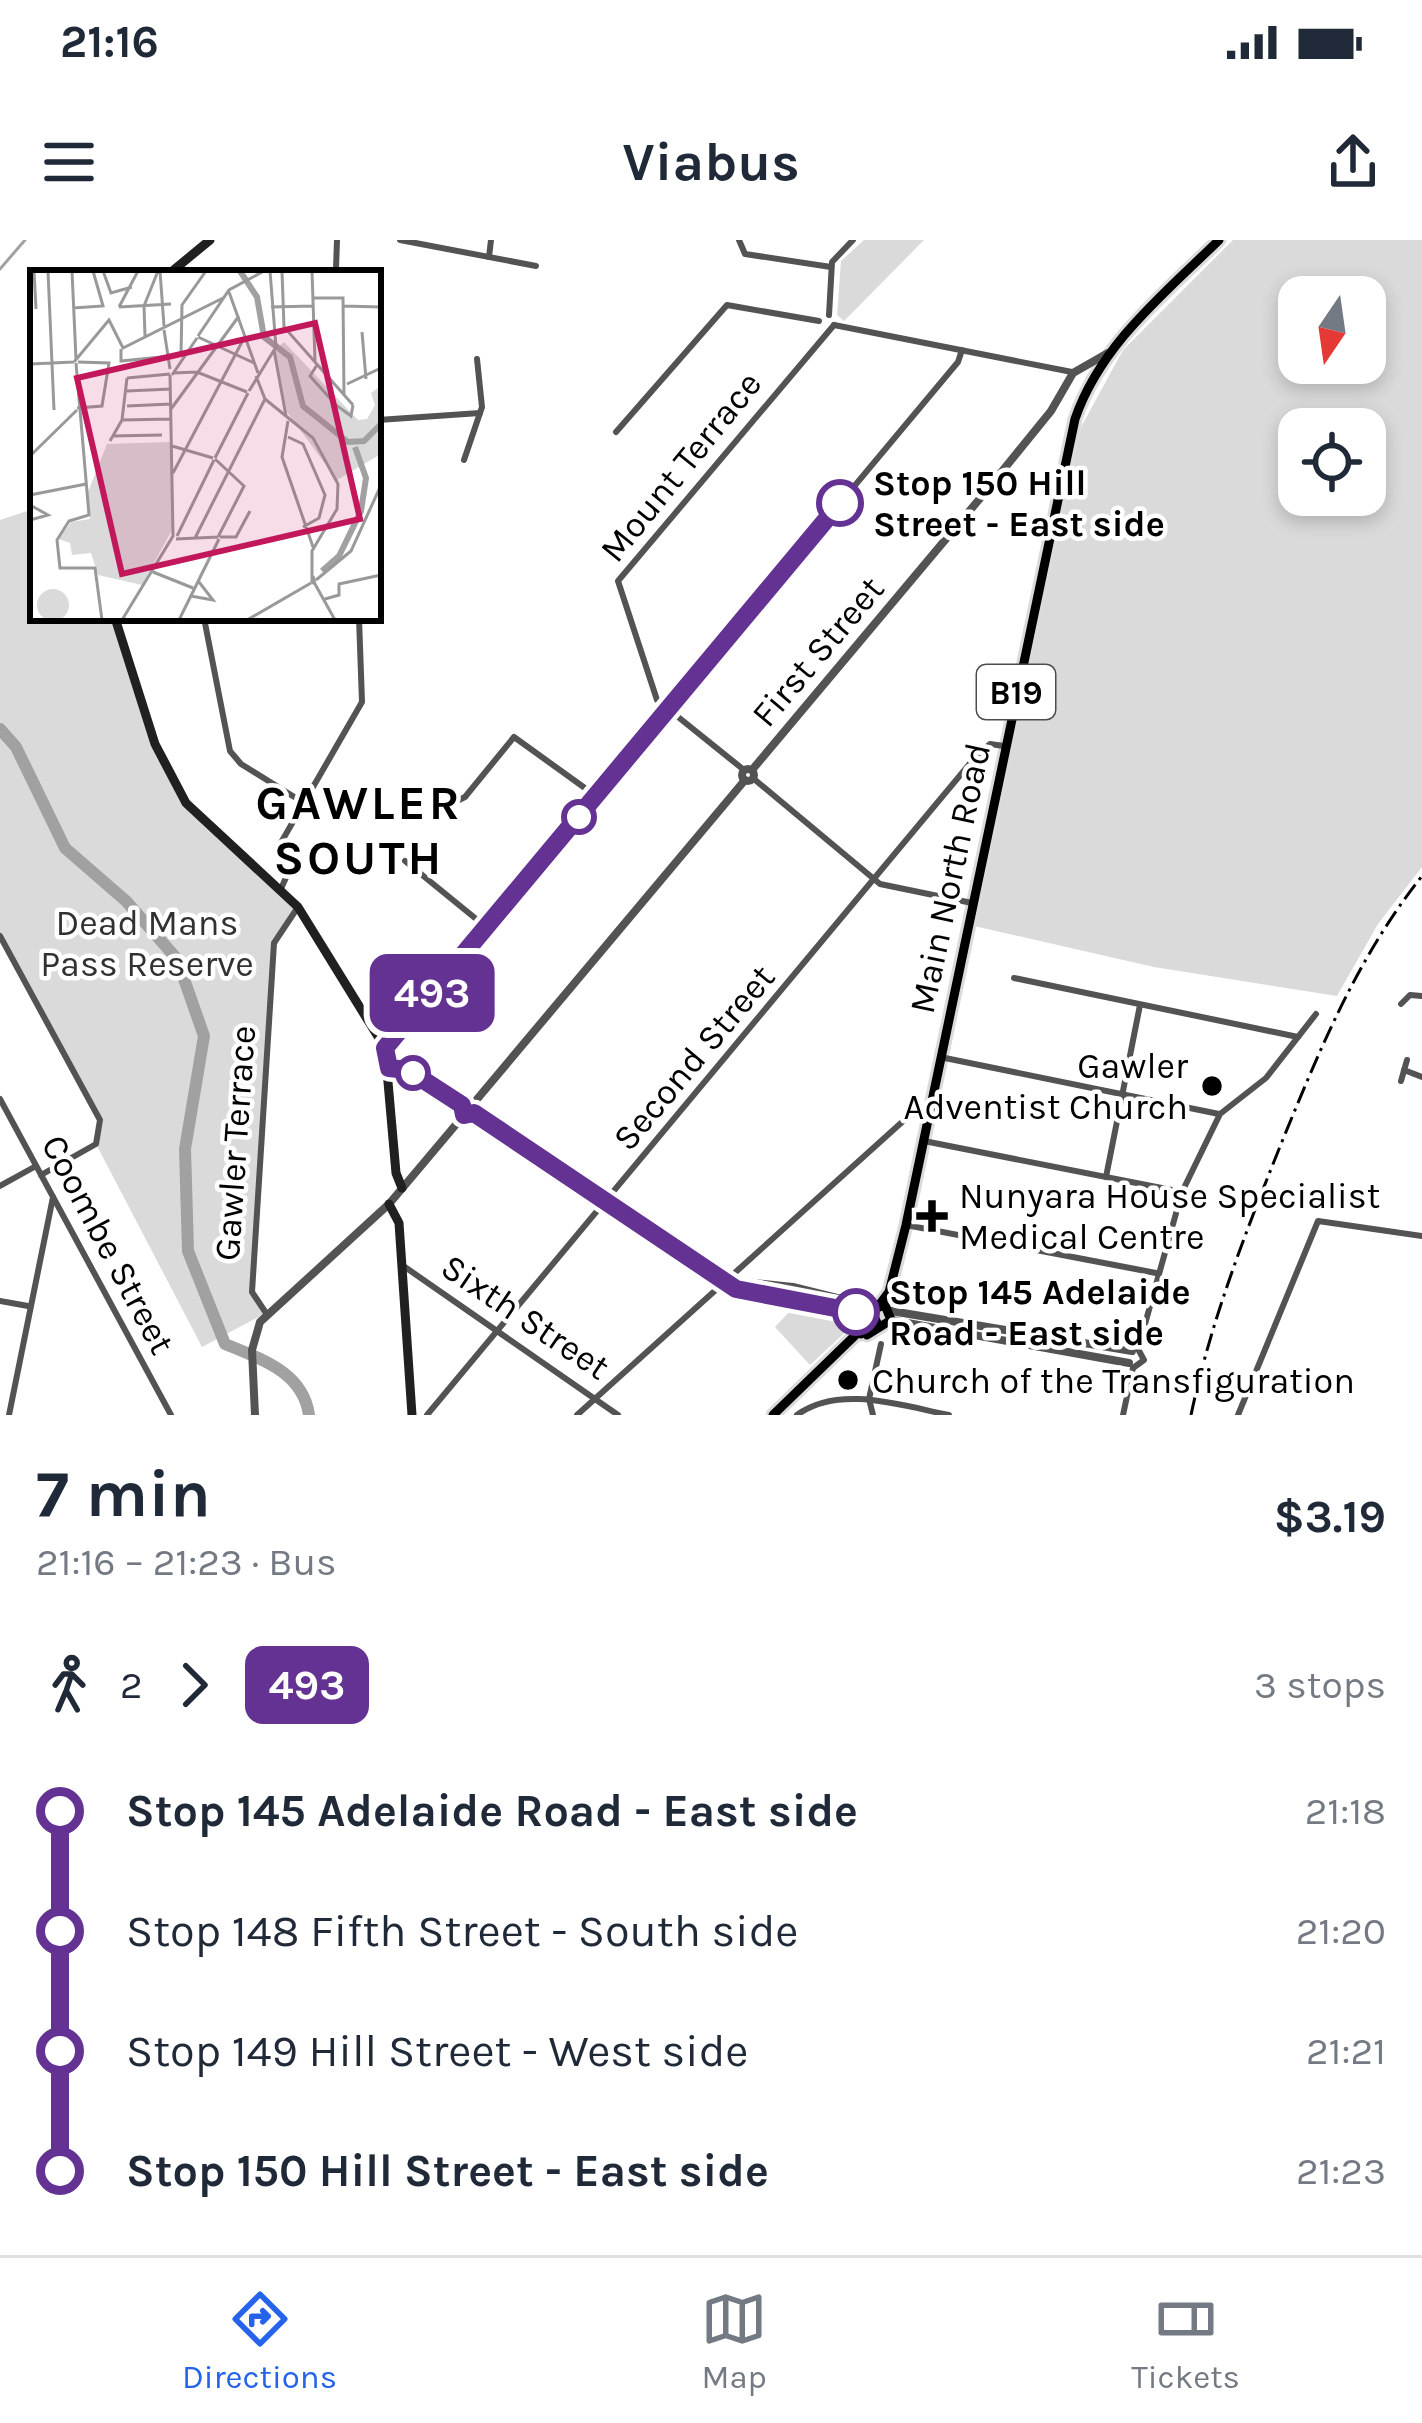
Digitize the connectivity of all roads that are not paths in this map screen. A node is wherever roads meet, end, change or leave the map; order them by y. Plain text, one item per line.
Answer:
1 (210, 240) edge
2 (337, 240) edge
3 (400, 240) edge
4 (490, 240) edge
5 (740, 240) edge
6 (853, 240) edge
7 (1219, 240) edge
8 (489, 257) junction
9 (536, 266) dead end
10 (831, 267) junction
11 (174, 270) edge
12 (336, 270) edge
13 (829, 315) junction
14 (819, 321) junction
15 (834, 325) junction
16 (825, 330) junction
17 (962, 350) junction
18 (1109, 353) junction
19 (477, 358) dead end
20 (1073, 373) junction
21 (480, 413) junction
22 (381, 420) edge
23 (616, 432) dead end
24 (464, 460) dead end
25 (116, 621) edge
26 (205, 621) edge
27 (358, 621) edge
28 (668, 710) junction
29 (1004, 746) junction
30 (748, 775) junction
31 (596, 796) junction
32 (304, 803) junction
33 (439, 809) dead end
34 (405, 861) dead end
35 (876, 881) junction
36 (280, 890) junction
37 (972, 903) junction
38 (298, 908) junction
39 (487, 928) junction
40 (0, 936) edge
41 (1014, 977) dead end
42 (1422, 996) edge
43 (1401, 1004) dead end
44 (1140, 1005) junction
45 (1316, 1014) dead end
46 (1300, 1037) junction
47 (385, 1048) junction
48 (940, 1057) junction
49 (1407, 1060) dead end
50 (389, 1068) junction
51 (1404, 1070) junction
52 (1422, 1077) edge
53 (1401, 1082) dead end
54 (1123, 1094) junction
55 (0, 1099) edge
56 (468, 1109) junction
57 (1220, 1114) junction
58 (929, 1115) junction
59 (924, 1141) junction
60 (36, 1166) junction
61 (41, 1175) junction
62 (1106, 1177) junction
63 (0, 1186) edge
64 (402, 1188) junction
65 (1182, 1192) junction
66 (53, 1197) junction
67 (606, 1201) junction
68 (389, 1204) junction
69 (906, 1225) junction
70 (1422, 1236) edge
71 (402, 1264) junction
72 (1157, 1273) junction
73 (724, 1280) junction
74 (0, 1301) edge
75 (28, 1306) junction
76 (266, 1313) junction
77 (878, 1314) junction
78 (498, 1330) junction
79 (881, 1344) dead end
80 (848, 1348) junction
81 (1135, 1350) junction
82 (1131, 1366) junction
83 (598, 1396) junction
84 (869, 1400) junction
85 (9, 1415) edge
86 (172, 1415) edge
87 (255, 1415) edge
88 (412, 1415) edge
89 (427, 1415) edge
90 (577, 1415) edge
91 (618, 1415) edge
92 (772, 1415) edge
93 (796, 1415) edge
94 (874, 1415) edge
95 (949, 1415) edge
96 (1124, 1415) edge
97 (1238, 1415) edge

1 - 11 main road
2 - 12 street
3 - 8 street
4 - 8 street
5 - 10 street
6 - 10 street
7 - 18 main road, Main North Road / B19
8 - 9 street
10 - 13 street
13 - 14 street
13 - 15 street
14 - 16 street
14 - 23 street
15 - 16 street
15 - 17 street
16 - 28 street, Mount Terrace
17 - 20 street
17 - 28 street
18 - 20 street
18 - 29 main road, Main North Road / B19
19 - 21 street
20 - 30 street, First Street
21 - 22 street
21 - 24 street
25 - 36 main road
26 - 32 street
27 - 32 street
28 - 30 street
28 - 31 street
29 - 35 street, Second Street
29 - 37 main road, Main North Road / B19
30 - 35 street
30 - 56 street, First Street
31 - 33 street
31 - 39 street
32 - 36 street
34 - 39 street
35 - 37 street
35 - 67 street, Second Street
36 - 38 main road
37 - 48 main road, Main North Road / B19
38 - 47 main road
38 - 76 street, Gawler Terrace
39 - 47 street
40 - 61 street
41 - 44 street
42 - 43 street
44 - 46 street
44 - 54 street
45 - 46 street
46 - 57 street
47 - 50 main road
48 - 54 street
48 - 58 main road, Main North Road / B19
49 - 51 street
50 - 56 street
50 - 64 main road
51 - 52 street
51 - 53 street
54 - 57 street
54 - 62 street
55 - 60 street, Coombe Street
56 - 64 street, First Street
56 - 67 street
57 - 65 street
58 - 59 main road, Main North Road / B19
58 - 73 street
59 - 62 street
59 - 69 main road, Main North Road / B19
60 - 61 street, Coombe Street
60 - 63 street
61 - 66 street, Coombe Street
62 - 65 street
64 - 68 street, First Street
65 - 72 street
66 - 75 street
66 - 86 street, Coombe Street
67 - 73 street
67 - 78 street, Second Street
68 - 71 main road
68 - 76 street, First Street
69 - 72 street
69 - 77 main road, B19
70 - 97 street
71 - 78 street, Sixth Street
71 - 88 main road
72 - 81 street
73 - 77 street
73 - 77 street
73 - 83 street
74 - 75 street
75 - 85 street
76 - 87 street
77 - 80 main road
77 - 80 main road
77 - 81 street
77 - 82 street
78 - 83 street, Sixth Street
78 - 89 street, Second Street
79 - 84 street
80 - 92 main road
81 - 82 street
81 - 82 street
82 - 96 street
83 - 90 street
83 - 91 street, Sixth Street
84 - 93 street
84 - 94 street
84 - 95 street

